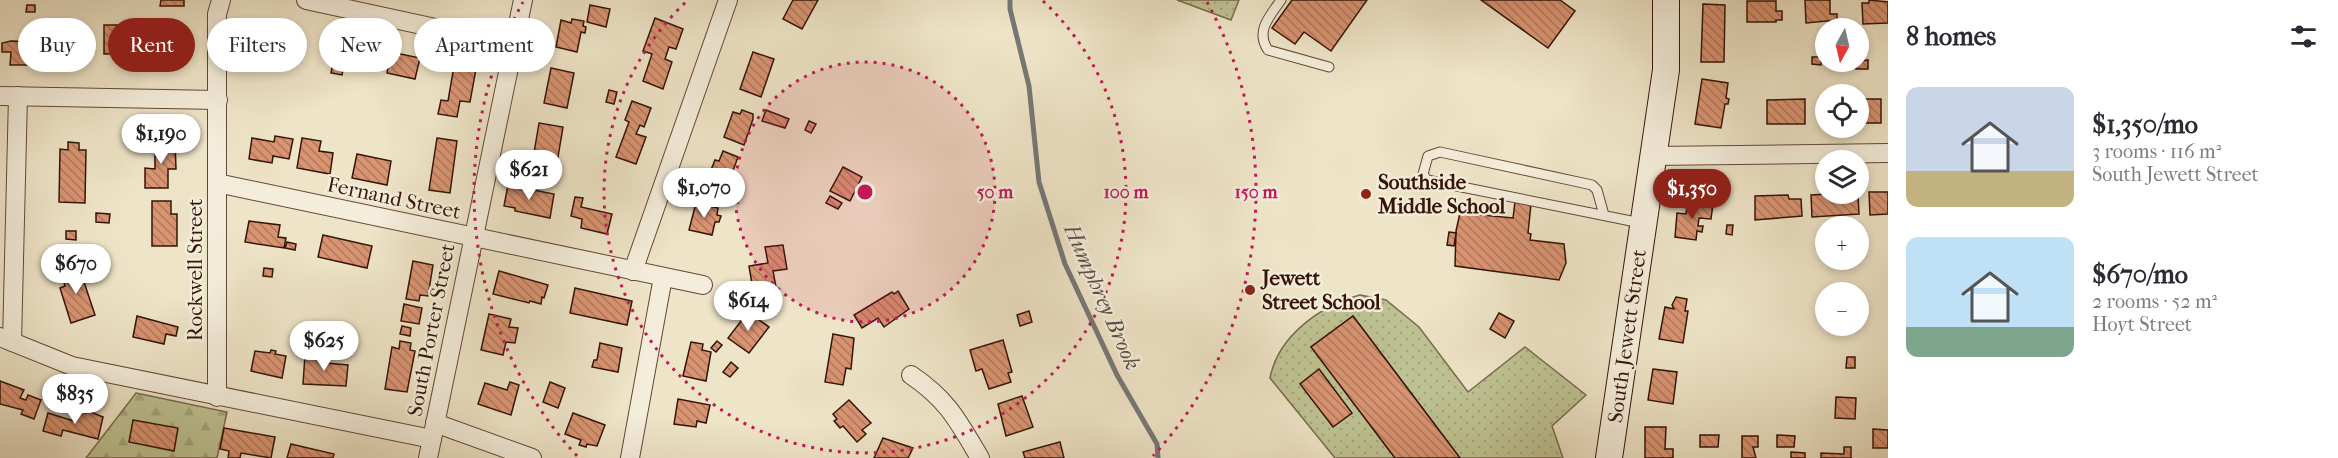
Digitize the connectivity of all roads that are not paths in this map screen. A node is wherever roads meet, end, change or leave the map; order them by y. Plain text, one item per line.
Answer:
1 (221, 0) edge
2 (306, 0) edge
3 (523, 0) edge
4 (728, 0) edge
5 (1281, 0) edge
6 (1666, 0) edge
7 (519, 18) edge
8 (414, 23) edge
9 (1329, 67) dead end
10 (508, 72) edge
11 (9, 96) edge
12 (218, 100) junction
13 (1888, 153) edge
14 (1653, 156) junction
15 (218, 183) junction
16 (1604, 215) junction
17 (1643, 223) junction
18 (472, 237) junction
19 (633, 271) junction
20 (663, 277) junction
21 (703, 285) dead end
22 (6, 340) edge
23 (911, 375) dead end
24 (218, 397) junction
25 (433, 431) junction
26 (428, 458) edge
27 (532, 458) edge
28 (630, 458) edge
29 (980, 458) edge
30 (1609, 458) edge

1 - 12 street, Rockwell Street
2 - 8 street
3 - 7 street, South Porter Street
4 - 19 street
5 - 9 lane
6 - 14 street, South Jewett Street
10 - 18 street, South Porter Street
11 - 12 street
11 - 22 street
12 - 15 street, Rockwell Street
13 - 14 street
14 - 17 street, South Jewett Street
15 - 18 street, Fernand Street
15 - 24 street, Rockwell Street
16 - 16 lane
16 - 17 lane
17 - 30 street, South Jewett Street
18 - 19 street, Fernand Street
18 - 25 street, South Porter Street
19 - 20 street, Fernand Street
20 - 21 street, Fernand Street
20 - 28 street
22 - 24 street
23 - 29 street
24 - 25 street
25 - 26 street, South Porter Street
25 - 27 street

